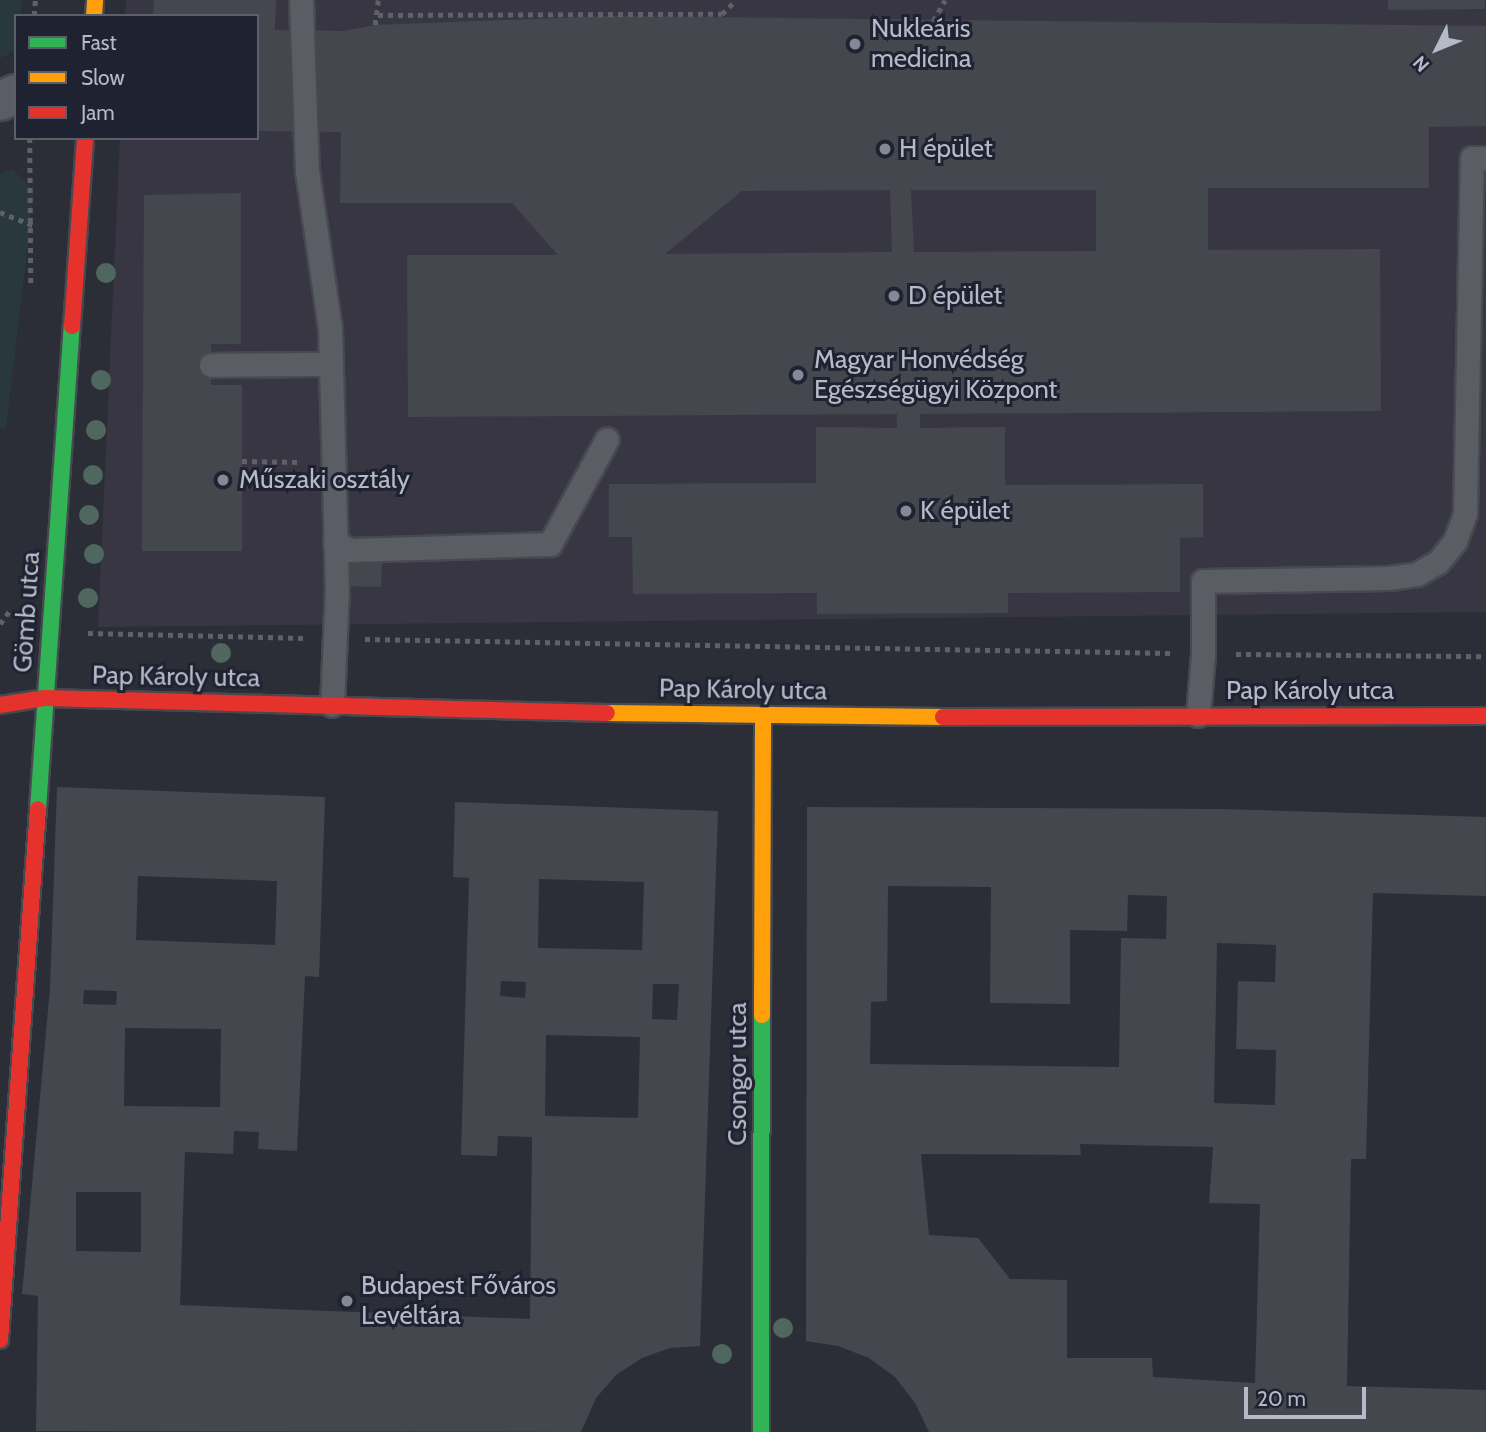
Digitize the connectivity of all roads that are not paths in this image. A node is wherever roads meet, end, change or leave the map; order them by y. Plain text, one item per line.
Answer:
1 (301, 0) edge
2 (85, 140) edge
3 (1486, 158) edge
4 (331, 364) junction
5 (211, 365) dead end
6 (607, 439) dead end
7 (335, 543) junction
8 (45, 698) junction
9 (0, 705) edge
10 (332, 705) junction
11 (1198, 715) junction
12 (763, 716) junction
13 (1486, 716) edge
14 (0, 1340) edge
15 (761, 1432) edge

1 - 4 lane
2 - 8 street, Gömb utca
3 - 11 lane
4 - 5 lane
4 - 7 lane
6 - 7 lane
7 - 10 lane
8 - 9 street, Pap Károly utca
8 - 10 street, Pap Károly utca
8 - 14 street, Gömb utca
10 - 12 street, Pap Károly utca
11 - 12 street, Pap Károly utca
11 - 13 street, Pap Károly utca
12 - 15 street, Csongor utca

